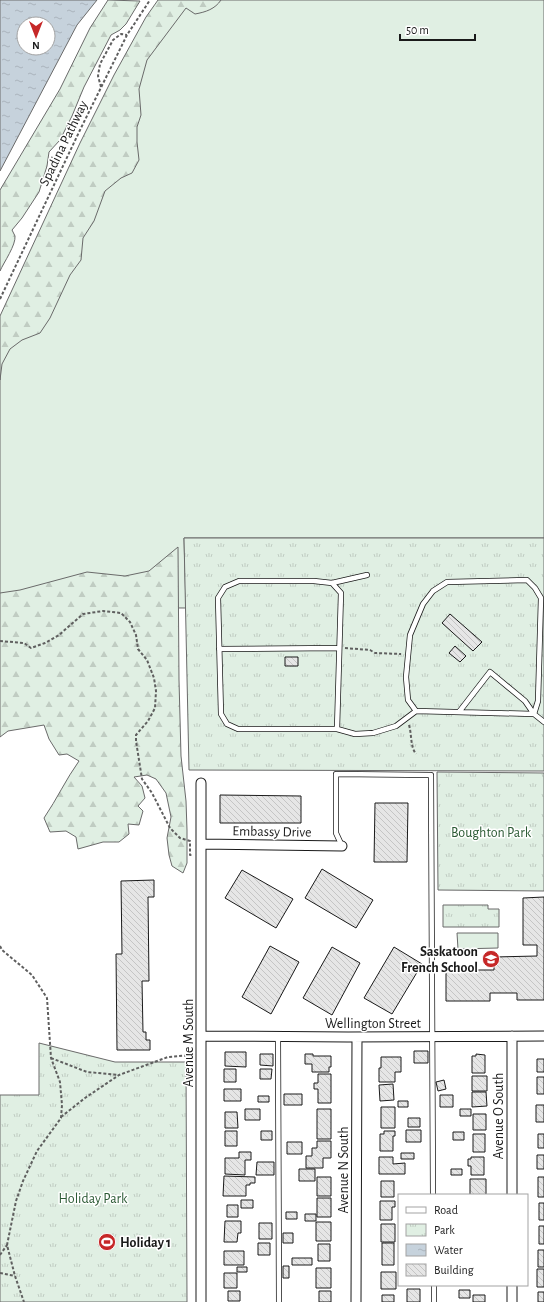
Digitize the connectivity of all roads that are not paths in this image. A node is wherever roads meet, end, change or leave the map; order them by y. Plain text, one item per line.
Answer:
1 (367, 575) dead end
2 (332, 583) junction
3 (542, 616) edge
4 (339, 648) junction
5 (219, 649) junction
6 (416, 711) junction
7 (459, 712) junction
8 (534, 714) junction
9 (544, 722) edge
10 (336, 730) junction
11 (201, 783) dead end
12 (201, 844) junction
13 (342, 846) joint
14 (202, 1036) junction
15 (432, 1036) junction
16 (512, 1036) junction
17 (544, 1036) edge
18 (278, 1037) junction
19 (357, 1038) junction
20 (433, 1194) edge
21 (512, 1194) edge
22 (434, 1286) edge
23 (512, 1286) edge
24 (201, 1302) edge
25 (279, 1302) edge
26 (356, 1302) edge
27 (434, 1302) edge
28 (512, 1302) edge

1 - 2 lane
2 - 4 lane
2 - 5 lane
3 - 6 lane
3 - 8 lane
4 - 5 lane
4 - 10 lane
5 - 10 lane
6 - 7 lane
6 - 10 lane
7 - 8 lane
7 - 8 lane
8 - 9 lane
11 - 12 street, Avenue M South
12 - 13 street, Embassy Drive
12 - 14 street, Avenue M South
13 - 15 lane
14 - 18 street, Wellington Street
14 - 24 street, Avenue M South
15 - 16 street, Wellington Street
15 - 19 street, Wellington Street
15 - 20 lane
16 - 17 street, Wellington Street
16 - 21 street, Avenue O South
18 - 19 street, Wellington Street
18 - 25 lane
19 - 26 street, Avenue N South
22 - 27 lane
23 - 28 street

